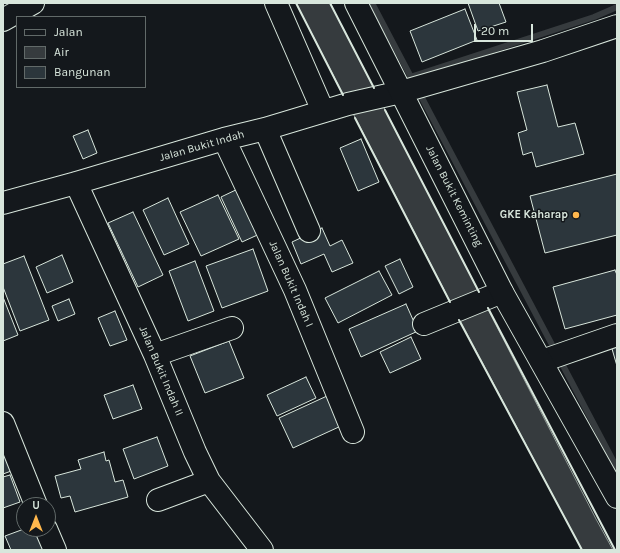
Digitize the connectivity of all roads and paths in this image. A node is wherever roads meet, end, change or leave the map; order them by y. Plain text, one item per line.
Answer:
1 (33, 3) edge
2 (276, 3) edge
3 (356, 3) edge
4 (3, 20) edge
5 (617, 26) edge
6 (401, 92) junction
7 (323, 111) junction
8 (265, 129) junction
9 (224, 139) junction
10 (76, 183) junction
11 (3, 203) edge
12 (309, 231) dead end
13 (493, 296) junction
14 (424, 324) dead end
15 (232, 328) dead end
16 (617, 335) edge
17 (155, 355) junction
18 (542, 361) junction
19 (3, 423) edge
20 (353, 432) dead end
21 (210, 481) junction
22 (614, 483) edge
23 (33, 497) edge
24 (158, 500) dead end
25 (49, 537) edge
26 (54, 550) edge
27 (262, 550) edge

1 - 4 street
2 - 7 street
3 - 6 street, Jalan Bukit Keminting
5 - 6 street
6 - 7 street, Jalan Bukit Indah
6 - 13 street, Jalan Bukit Keminting
7 - 8 street, Jalan Bukit Indah
8 - 9 street, Jalan Bukit Indah
8 - 12 street
9 - 10 street, Jalan Bukit Indah
9 - 20 street, Jalan Bukit Indah I
10 - 11 street, Jalan Bukit Indah
10 - 17 street, Jalan Bukit Indah II
13 - 14 street
13 - 18 street, Jalan Bukit Keminting
15 - 17 street
16 - 18 street
17 - 21 street, Jalan Bukit Indah II
18 - 22 street, Jalan Bukit Keminting
19 - 23 street
21 - 24 street
21 - 27 street, Jalan Bukit Indah II
25 - 26 street

